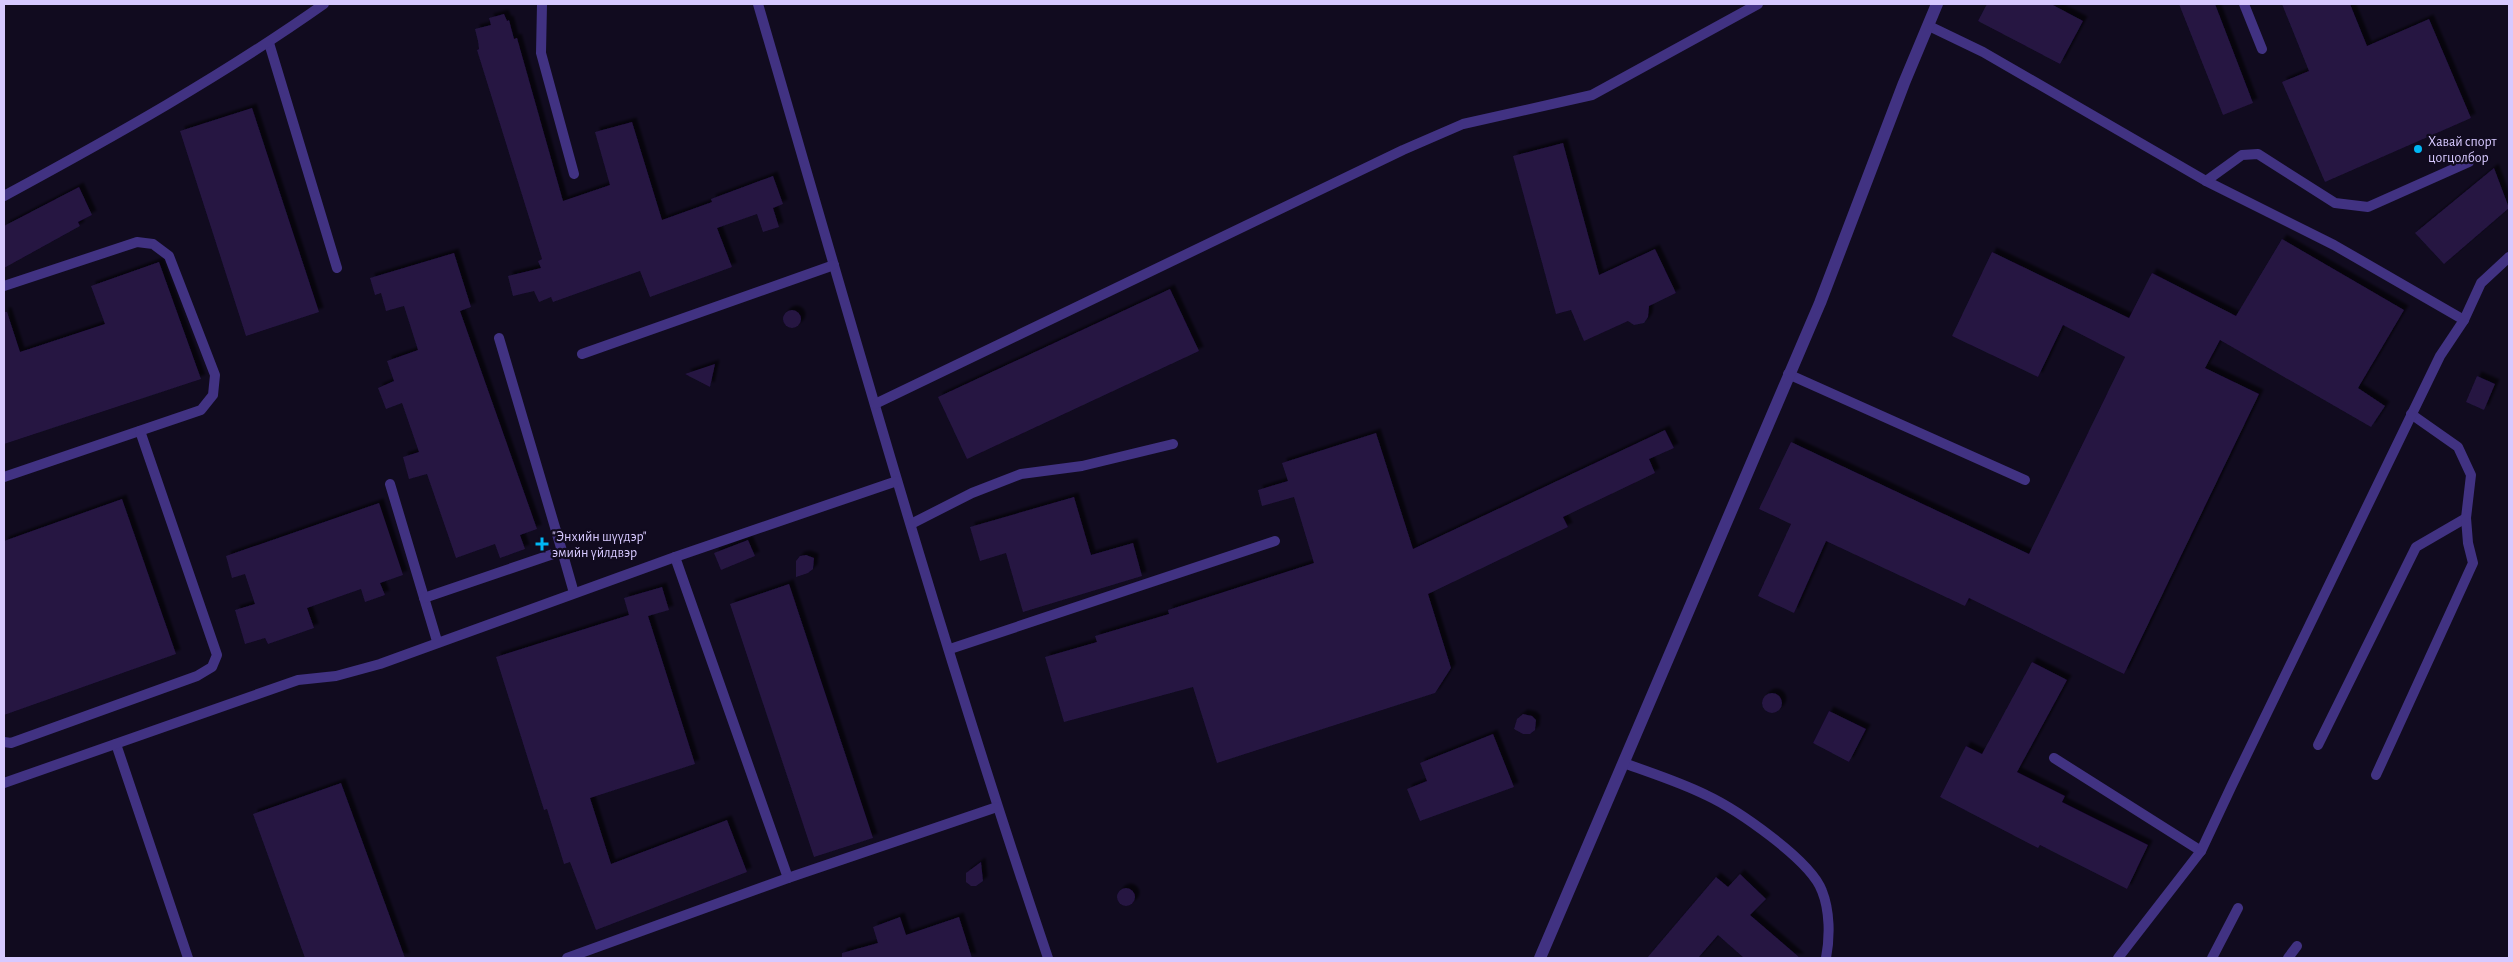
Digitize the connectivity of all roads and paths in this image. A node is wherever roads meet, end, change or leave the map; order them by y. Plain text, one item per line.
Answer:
1 (324, 4) edge
2 (542, 4) edge
3 (758, 4) edge
4 (1758, 4) edge
5 (1937, 4) edge
6 (2244, 4) edge
7 (1929, 26) junction
8 (269, 43) junction
9 (2262, 49) dead end
10 (2469, 162) dead end
11 (574, 174) dead end
12 (2206, 181) junction
13 (4, 196) edge
14 (2509, 257) edge
15 (834, 265) junction
16 (337, 268) dead end
17 (4, 286) edge
18 (2464, 320) junction
19 (499, 338) dead end
20 (582, 354) dead end
21 (1788, 374) junction
22 (875, 404) junction
23 (2411, 414) junction
24 (140, 431) junction
25 (1174, 444) dead end
26 (4, 477) edge
27 (2025, 480) dead end
28 (897, 481) junction
29 (390, 484) dead end
30 (2466, 518) junction
31 (911, 524) junction
32 (1274, 541) dead end
33 (562, 551) junction
34 (675, 557) junction
35 (574, 593) junction
36 (424, 598) junction
37 (437, 641) junction
38 (950, 649) junction
39 (4, 742) edge
40 (116, 744) junction
41 (2318, 745) dead end
42 (2054, 758) dead end
43 (1624, 762) junction
44 (2376, 774) dead end
45 (4, 783) edge
46 (997, 807) junction
47 (2201, 851) junction
48 (788, 878) junction
49 (2238, 908) dead end
50 (2297, 946) dead end
51 (188, 958) edge
52 (566, 958) edge
53 (1048, 958) edge
54 (1540, 958) edge
55 (1826, 958) edge
56 (2118, 958) edge
57 (2212, 958) edge
58 (2288, 958) edge

1 - 8 lane
2 - 11 lane
3 - 15 lane
4 - 22 lane
5 - 7 street
6 - 9 lane
7 - 12 lane
7 - 21 street
8 - 13 lane
8 - 16 lane
10 - 12 lane
12 - 18 lane
14 - 18 lane
15 - 20 lane
15 - 22 lane
17 - 24 lane
18 - 23 lane
19 - 33 lane
21 - 27 lane
21 - 43 street
22 - 28 lane
23 - 30 lane
23 - 47 lane
24 - 26 lane
24 - 39 lane
25 - 31 lane
28 - 31 lane
28 - 34 lane
29 - 36 lane
30 - 41 lane
30 - 44 lane
31 - 38 lane
32 - 38 lane
33 - 35 lane
33 - 36 lane
34 - 35 lane
34 - 48 lane
35 - 37 lane
36 - 37 lane
37 - 40 lane
38 - 46 lane
40 - 45 lane
40 - 51 lane
42 - 47 lane
43 - 54 street
43 - 55 lane
46 - 48 lane
46 - 53 lane
47 - 56 lane
48 - 52 lane
49 - 57 lane
50 - 58 lane

